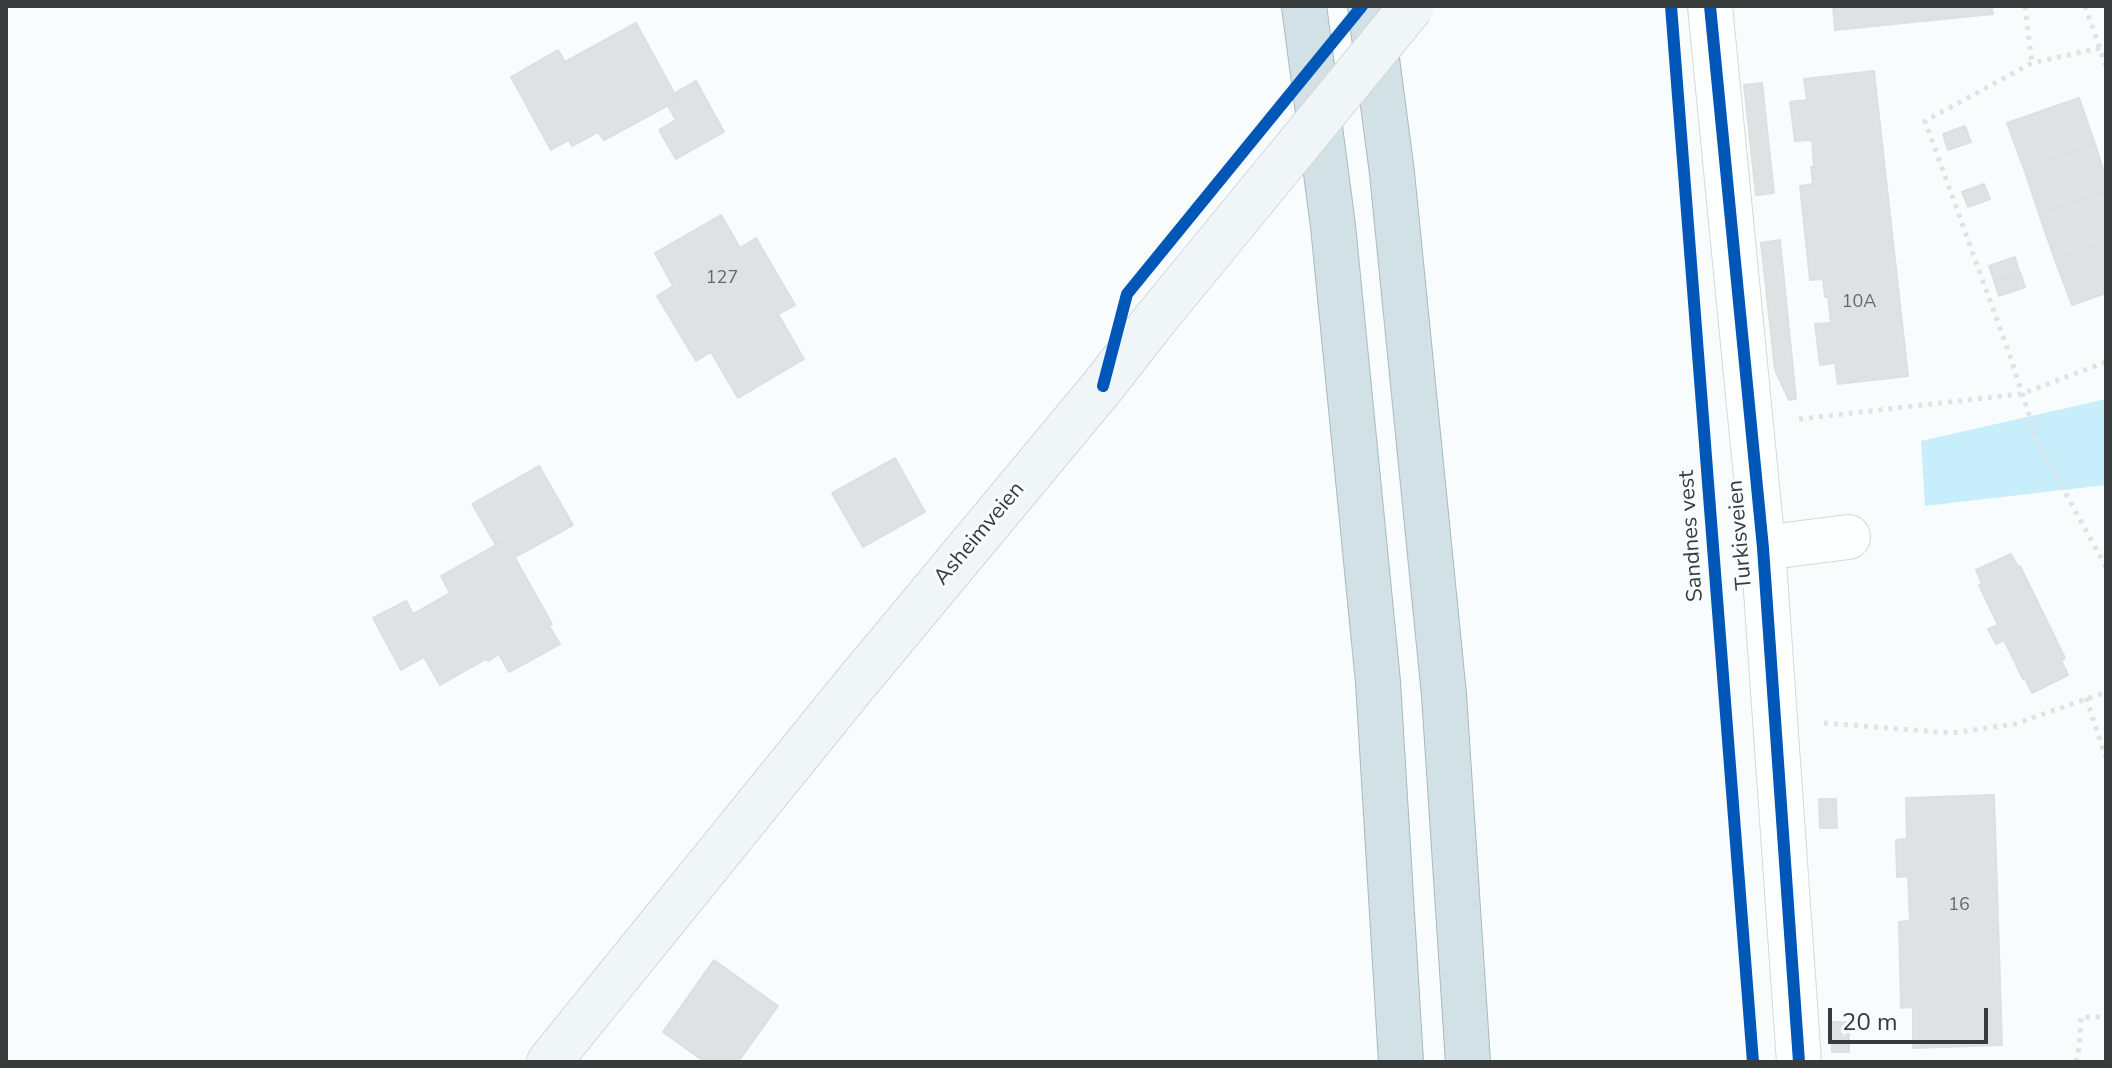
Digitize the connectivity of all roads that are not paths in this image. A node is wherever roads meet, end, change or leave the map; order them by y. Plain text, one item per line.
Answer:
1 (1304, 6) edge
2 (1370, 6) edge
3 (1412, 6) edge
4 (1710, 6) edge
5 (1848, 537) dead end
6 (1763, 548) junction
7 (549, 1062) edge
8 (1401, 1062) edge
9 (1468, 1062) edge
10 (1799, 1062) edge

1 - 8 highway
2 - 9 highway
3 - 7 main road, Asheimveien, bridge
4 - 6 street, Turkisveien
5 - 6 street, Turkisveien
6 - 10 street, Turkisveien

